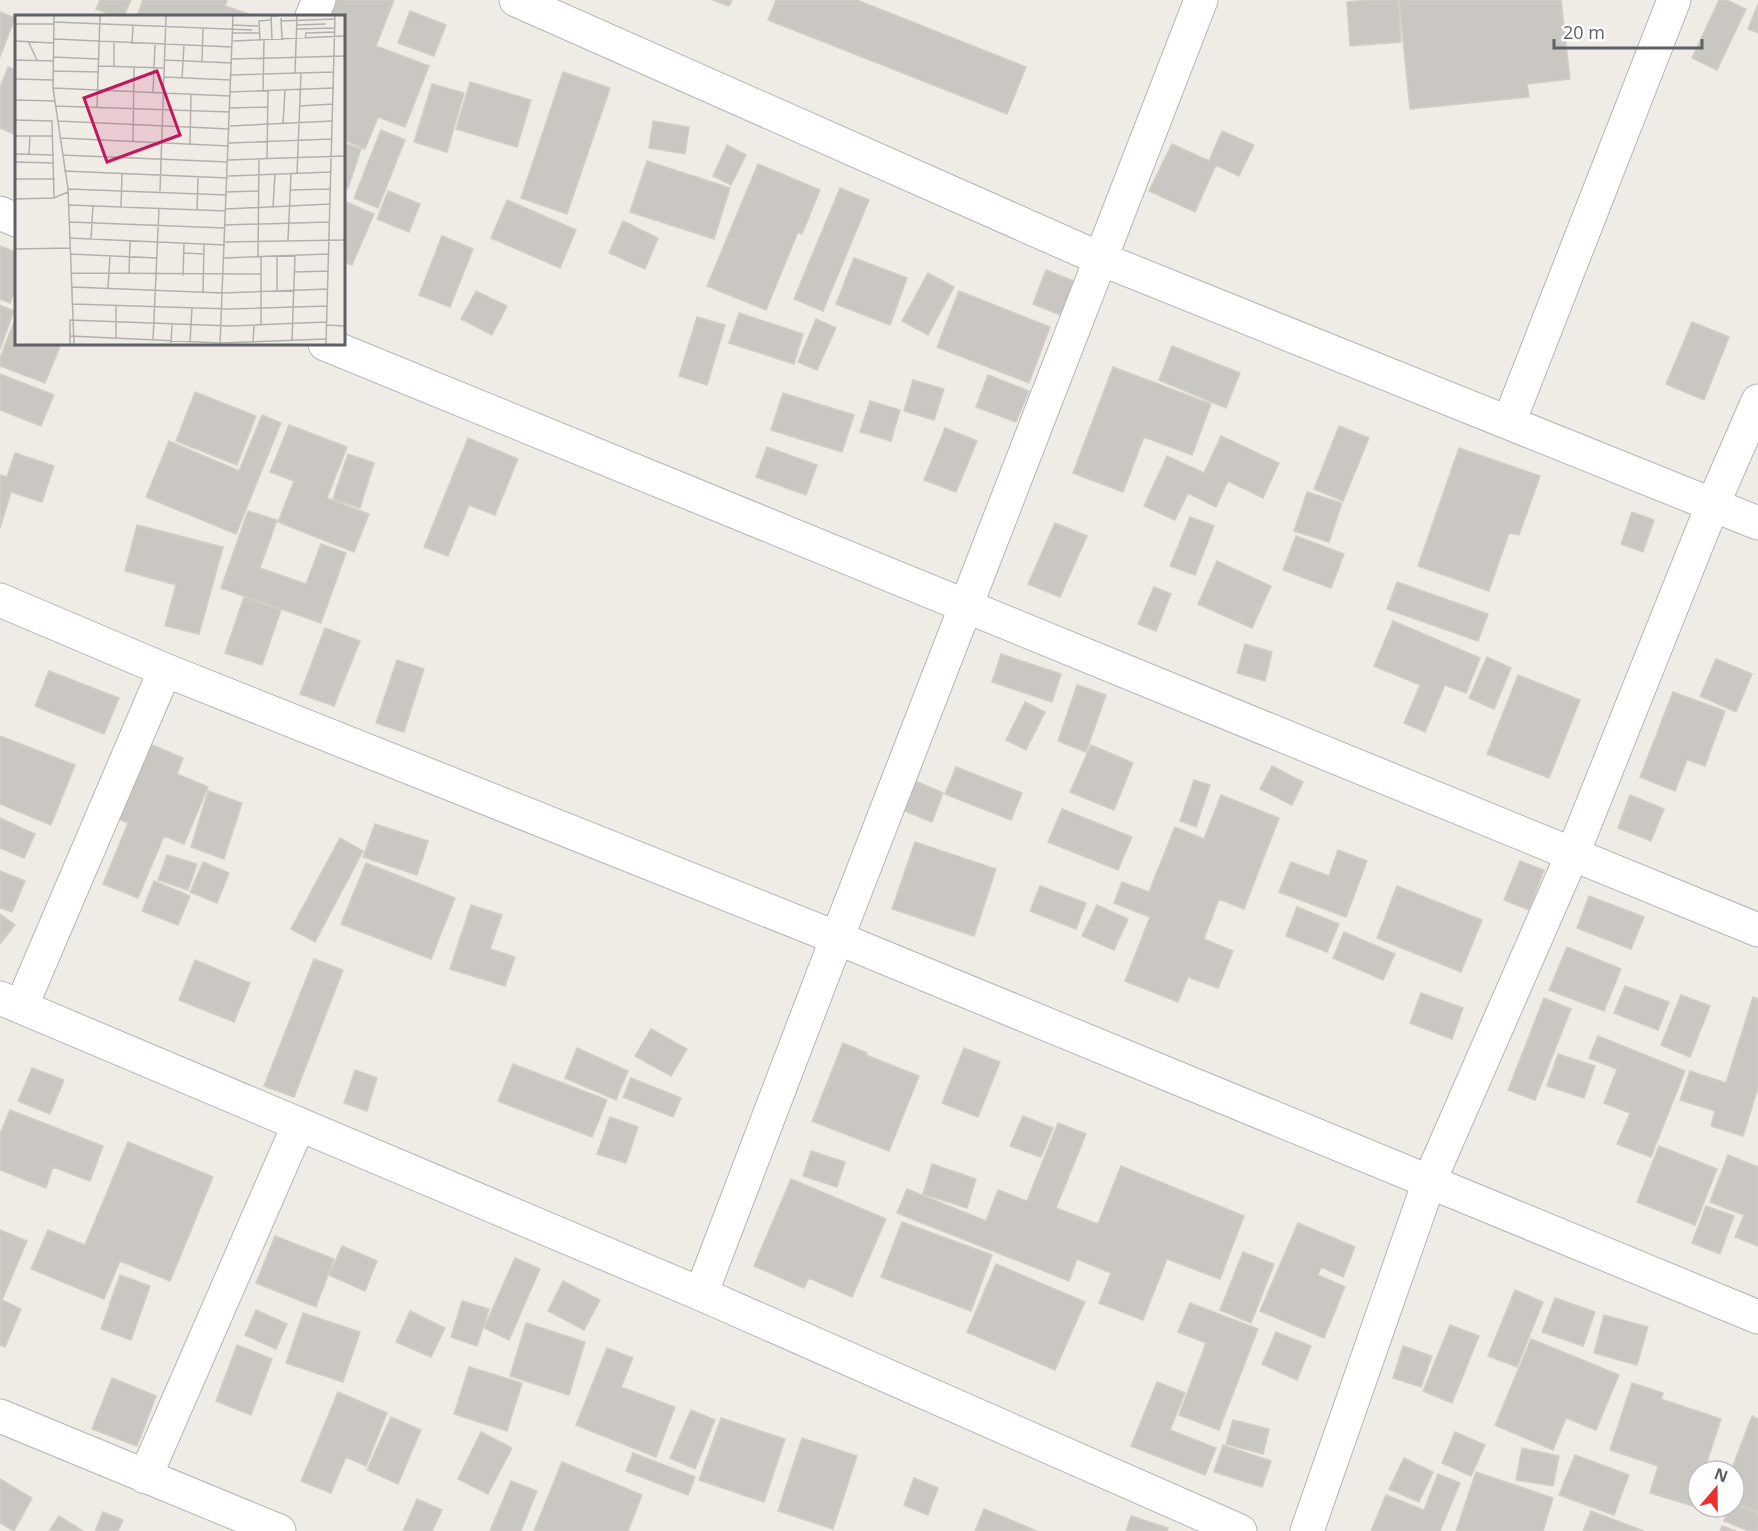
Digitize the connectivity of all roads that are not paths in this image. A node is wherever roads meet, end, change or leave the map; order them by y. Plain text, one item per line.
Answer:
1 (320, 0) edge
2 (516, 0) edge
3 (1201, 0) edge
4 (1674, 0) edge
5 (312, 15) edge
6 (0, 213) edge
7 (15, 220) edge
8 (1101, 259) junction
9 (327, 345) edge
10 (1758, 401) edge
11 (1509, 422) junction
12 (1713, 504) junction
13 (1758, 523) edge
14 (0, 600) edge
15 (967, 606) junction
16 (165, 670) junction
17 (1573, 852) junction
18 (1758, 930) edge
19 (837, 938) junction
20 (11, 1002) edge
21 (300, 1124) junction
22 (1429, 1182) junction
23 (701, 1294) junction
24 (1758, 1317) edge
25 (0, 1416) edge
26 (146, 1477) junction
27 (279, 1531) edge
28 (1240, 1531) edge
29 (1307, 1531) edge

1 - 5 street
2 - 8 street
3 - 8 street
4 - 11 street
6 - 7 street
8 - 11 street
8 - 15 street
9 - 15 street
10 - 12 street
11 - 12 street
12 - 13 street
12 - 17 street
14 - 16 street
15 - 17 street
15 - 19 street
16 - 19 street
16 - 20 street
17 - 18 street
17 - 22 street
19 - 22 street
19 - 23 street
20 - 21 street
21 - 23 street
21 - 26 street
22 - 24 street
22 - 29 street
23 - 28 street
25 - 26 street
26 - 27 street

